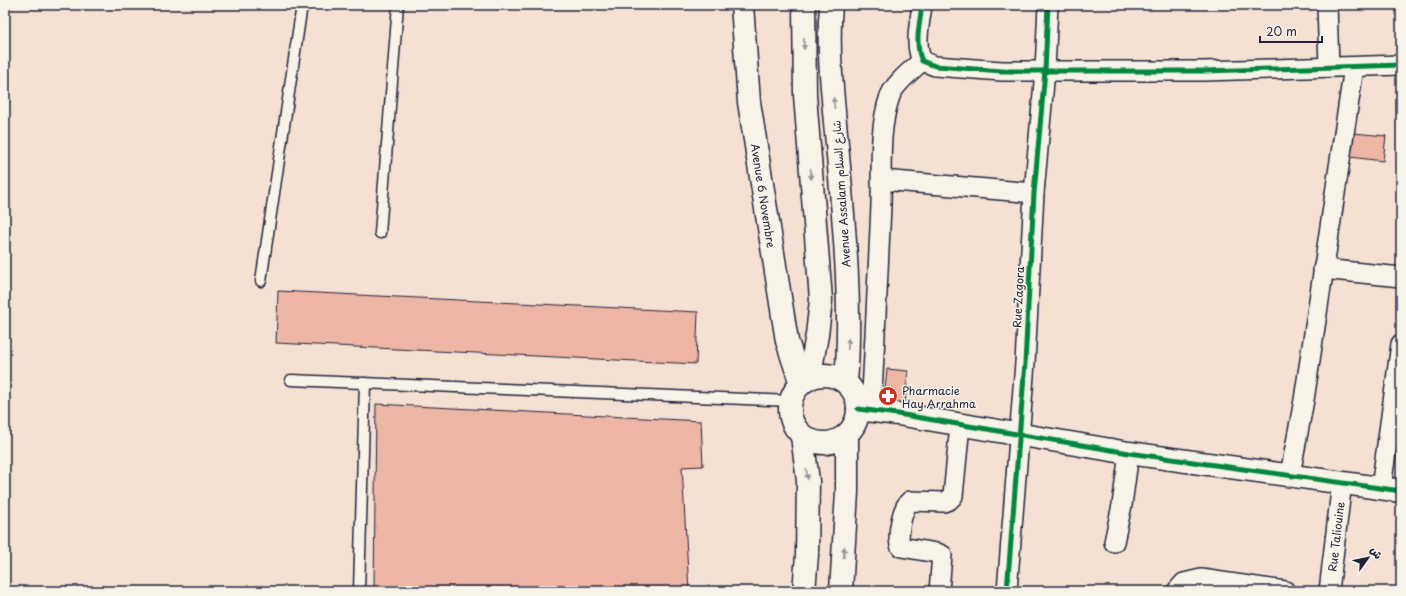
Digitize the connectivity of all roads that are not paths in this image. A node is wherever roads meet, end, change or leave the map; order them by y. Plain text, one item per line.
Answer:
1 (302, 5) edge
2 (398, 5) edge
3 (742, 5) edge
4 (804, 5) edge
5 (832, 5) edge
6 (922, 5) edge
7 (1048, 5) edge
8 (1327, 5) edge
9 (922, 61) junction
10 (1401, 65) edge
11 (1329, 66) junction
12 (1354, 67) junction
13 (1045, 71) junction
14 (882, 180) junction
15 (1034, 193) junction
16 (380, 233) dead end
17 (1323, 269) junction
18 (1401, 277) edge
19 (261, 281) dead end
20 (819, 324) junction
21 (784, 327) junction
22 (1401, 344) edge
23 (291, 380) dead end
24 (365, 383) junction
25 (846, 383) junction
26 (800, 388) junction
27 (1397, 392) edge
28 (864, 410) junction
29 (960, 425) junction
30 (1019, 434) junction
31 (847, 435) junction
32 (802, 436) junction
33 (1129, 453) junction
34 (1290, 475) junction
35 (1342, 482) junction
36 (1391, 489) edge
37 (1114, 542) dead end
38 (359, 591) edge
39 (804, 591) edge
40 (841, 591) edge
41 (939, 591) edge
42 (1007, 591) edge
43 (1177, 591) edge
44 (1285, 591) edge
45 (1329, 591) edge

1 - 19 lane
2 - 16 lane
3 - 21 street, Avenue 6 Novembre
4 -> 20 street
25 -> 5 street, Avenue Assalam شارع السلام
6 - 9 street
7 - 13 street, Rue Zagora
8 - 11 street
9 - 13 street
9 - 14 street
10 - 12 street
11 - 12 street
11 - 13 street
12 - 17 street
13 - 15 street, Rue Zagora
14 - 15 street
14 - 28 street
15 - 30 street, Rue Zagora
17 - 18 street
17 - 34 street
20 - 21 street
20 - 26 street
21 - 26 street, Avenue 6 Novembre
22 - 27 street
23 - 24 lane
24 - 26 lane
24 - 38 lane
25 - 26 street
25 - 28 street
26 - 32 street
27 - 36 street
28 - 29 street
28 - 31 street
29 - 30 street
29 - 41 street
30 - 33 street
30 - 42 street, Rue Zagora
31 - 32 street
40 -> 31 street
32 -> 39 street
33 - 34 street
33 - 37 street
34 - 35 street
35 - 36 street
35 - 45 street, Rue Taliouine
43 - 44 street

